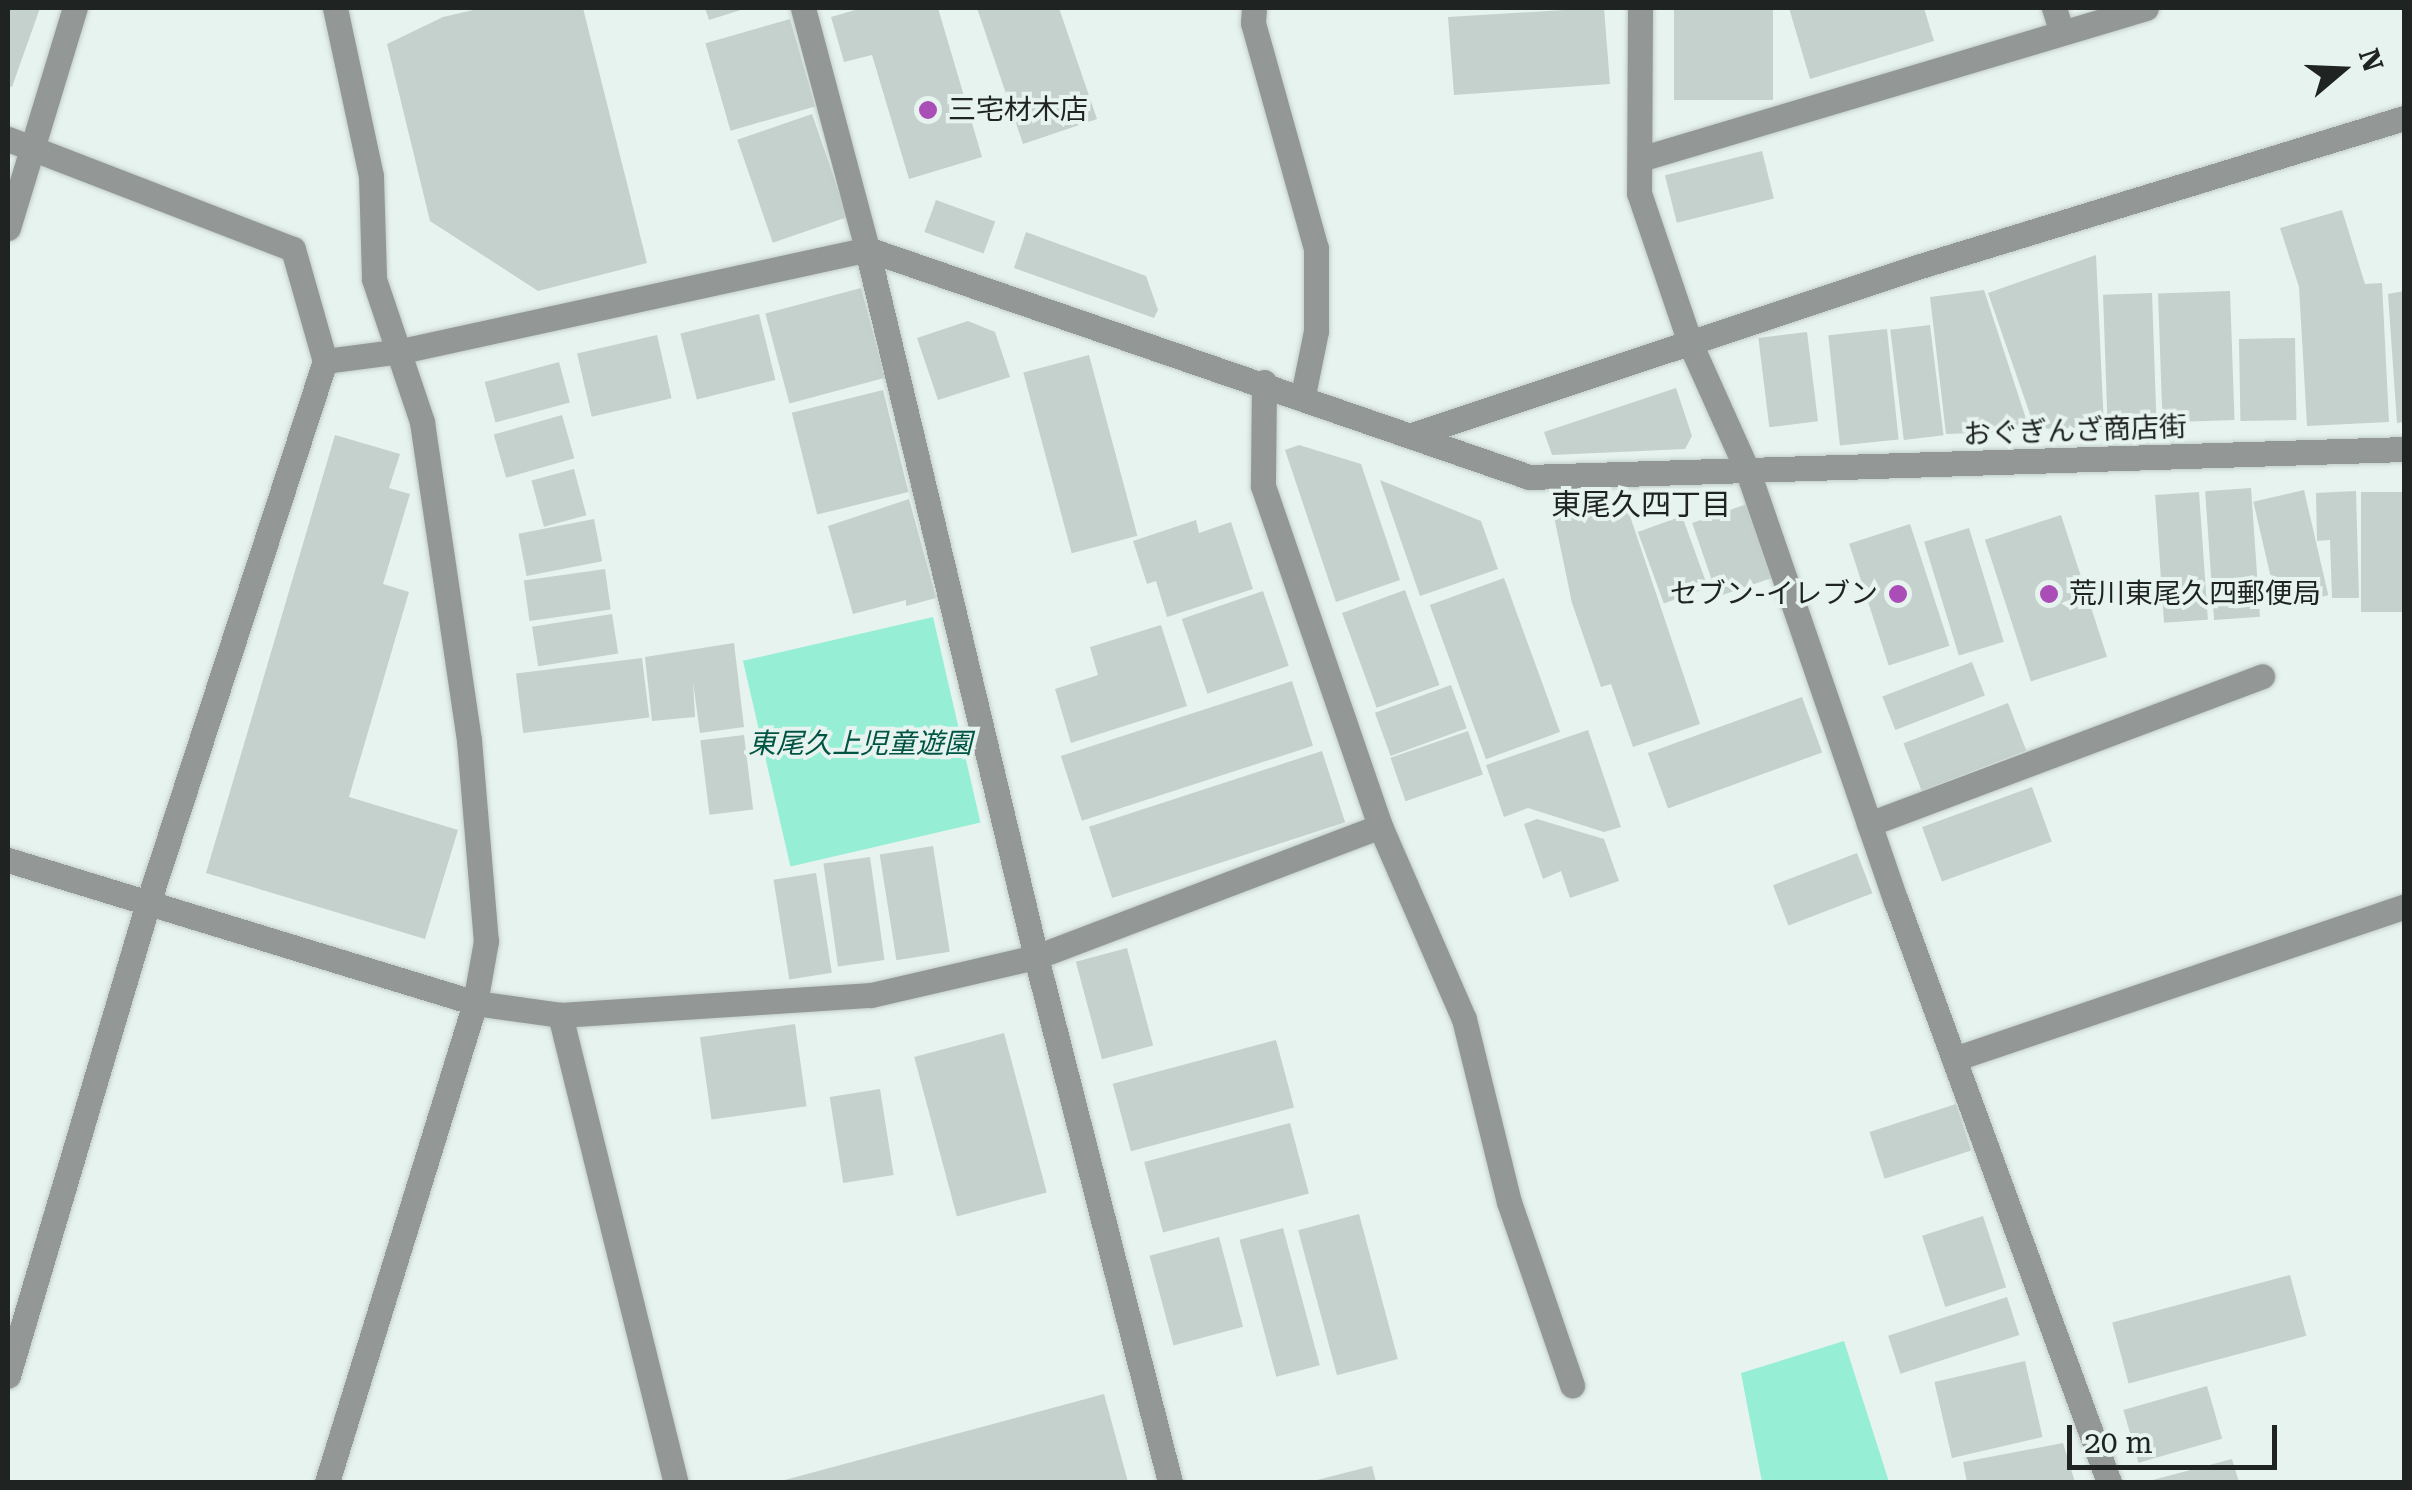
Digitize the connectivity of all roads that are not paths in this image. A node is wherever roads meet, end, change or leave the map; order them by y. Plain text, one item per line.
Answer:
1 (75, 8) edge
2 (335, 8) edge
3 (803, 8) edge
4 (1254, 8) edge
5 (1640, 8) edge
6 (2054, 8) edge
7 (2146, 8) edge
8 (2062, 32) junction
9 (2404, 118) edge
10 (20, 144) edge
11 (1640, 159) junction
12 (8, 228) edge
13 (868, 248) junction
14 (1690, 343) junction
15 (402, 351) junction
16 (325, 361) junction
17 (1264, 382) junction
18 (1303, 396) junction
19 (1412, 434) junction
20 (2404, 449) edge
21 (1748, 472) junction
22 (2262, 676) dead end
23 (1869, 824) junction
24 (1380, 826) junction
25 (8, 860) edge
26 (148, 903) junction
27 (2404, 907) edge
28 (1036, 956) junction
29 (475, 1003) junction
30 (560, 1015) junction
31 (1954, 1059) junction
32 (8, 1376) edge
33 (1572, 1385) dead end
34 (327, 1482) edge
35 (676, 1482) edge
36 (1170, 1482) edge
37 (2109, 1482) edge

1 - 10 street
2 - 15 street
3 - 13 street
4 - 18 street
5 - 11 street
6 - 8 street
7 - 8 street
8 - 11 street
9 - 14 street
10 - 12 street
10 - 16 street
11 - 14 street
13 - 15 street
13 - 17 street, おぐぎんざ商店街
13 - 28 street
14 - 19 street
14 - 21 street
15 - 16 street
15 - 29 street
16 - 26 street
17 - 18 street, おぐぎんざ商店街
17 - 24 street
18 - 19 street, おぐぎんざ商店街
19 - 21 street, おぐぎんざ商店街
20 - 21 street, おぐぎんざ商店街
21 - 23 street
22 - 23 street
23 - 31 street
24 - 28 street
24 - 33 street
25 - 26 street
26 - 29 street
26 - 32 street
27 - 31 street
28 - 30 street
28 - 36 street
29 - 30 street
29 - 34 street
30 - 35 street
31 - 37 street

